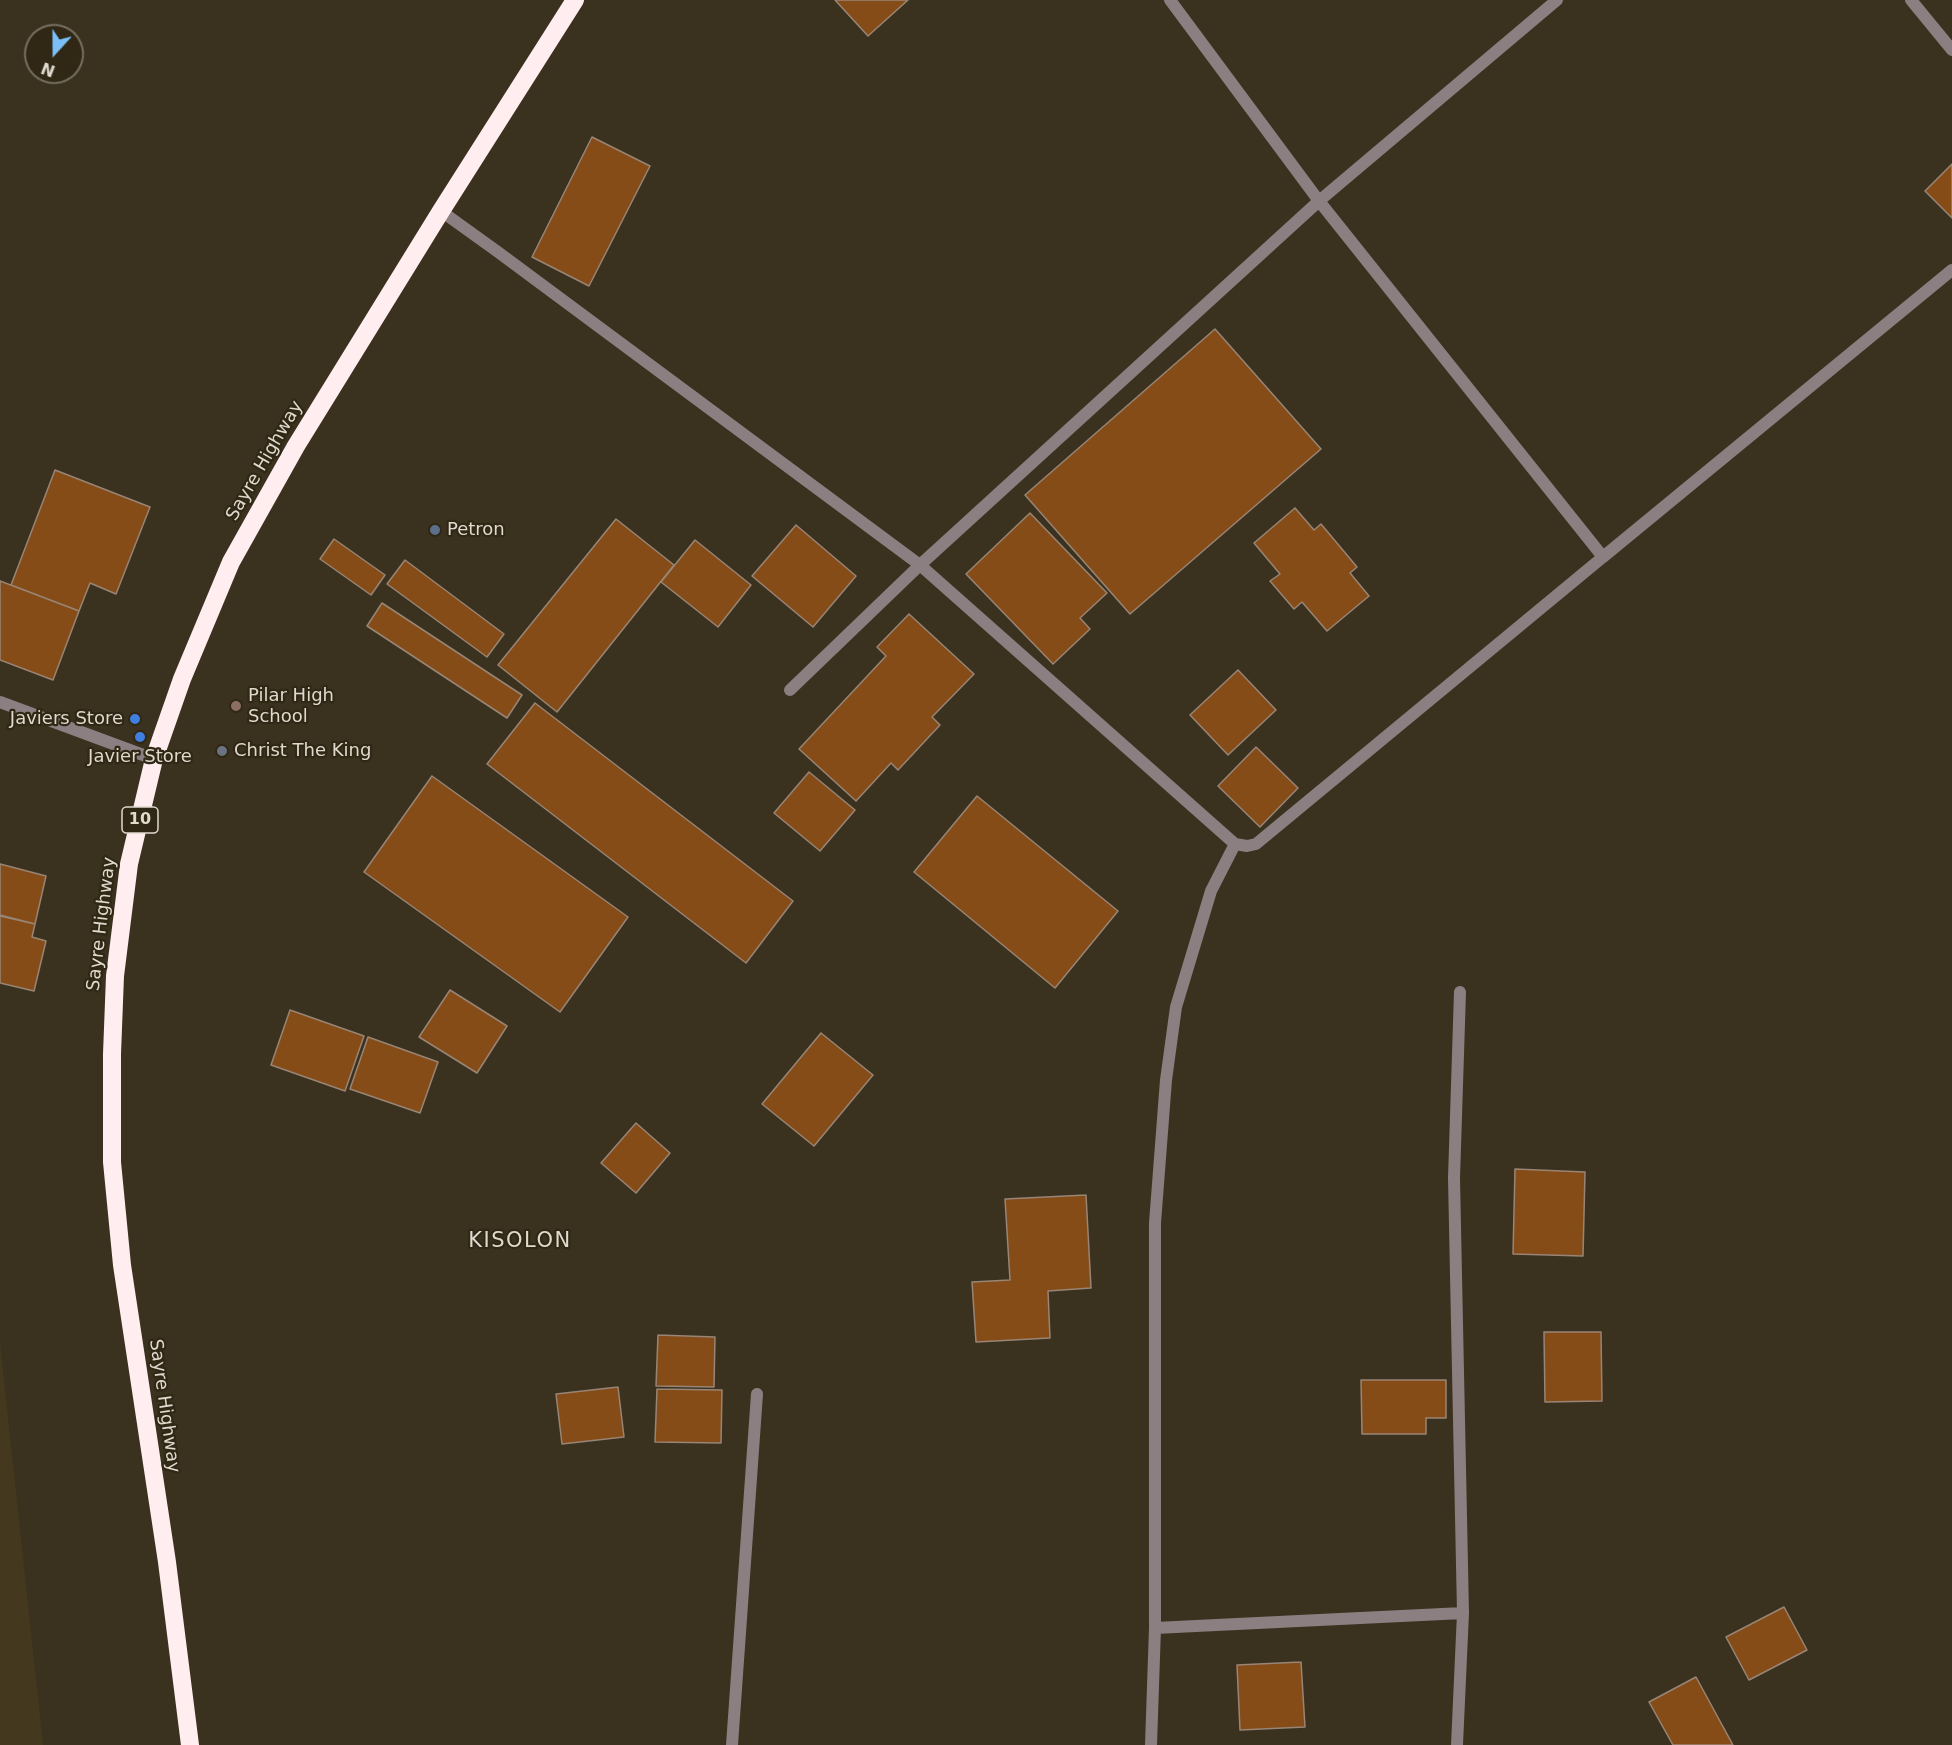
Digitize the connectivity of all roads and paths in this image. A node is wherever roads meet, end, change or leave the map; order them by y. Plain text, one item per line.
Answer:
1 (575, 0) edge
2 (1170, 0) edge
3 (1557, 0) edge
4 (1911, 0) edge
5 (1952, 50) edge
6 (1318, 201) junction
7 (441, 211) junction
8 (1952, 270) edge
9 (1603, 557) junction
10 (920, 565) junction
11 (790, 690) dead end
12 (0, 702) edge
13 (154, 759) junction
14 (1234, 844) junction
15 (1460, 992) dead end
16 (757, 1394) dead end
17 (1463, 1613) junction
18 (1155, 1628) junction
19 (190, 1745) edge
20 (732, 1745) edge
21 (1151, 1745) edge
22 (1457, 1745) edge

1 - 7 highway, Sayre Highway / 10
2 - 6 street
3 - 6 street
4 - 5 street
6 - 9 street
6 - 10 street
7 - 10 street
7 - 13 highway, Sayre Highway / 10
8 - 9 street
9 - 14 street
10 - 11 street
10 - 14 street
12 - 13 street
13 - 19 highway, Sayre Highway / 10
14 - 18 street
15 - 17 street
16 - 20 street
17 - 18 street
17 - 22 street
18 - 21 street

